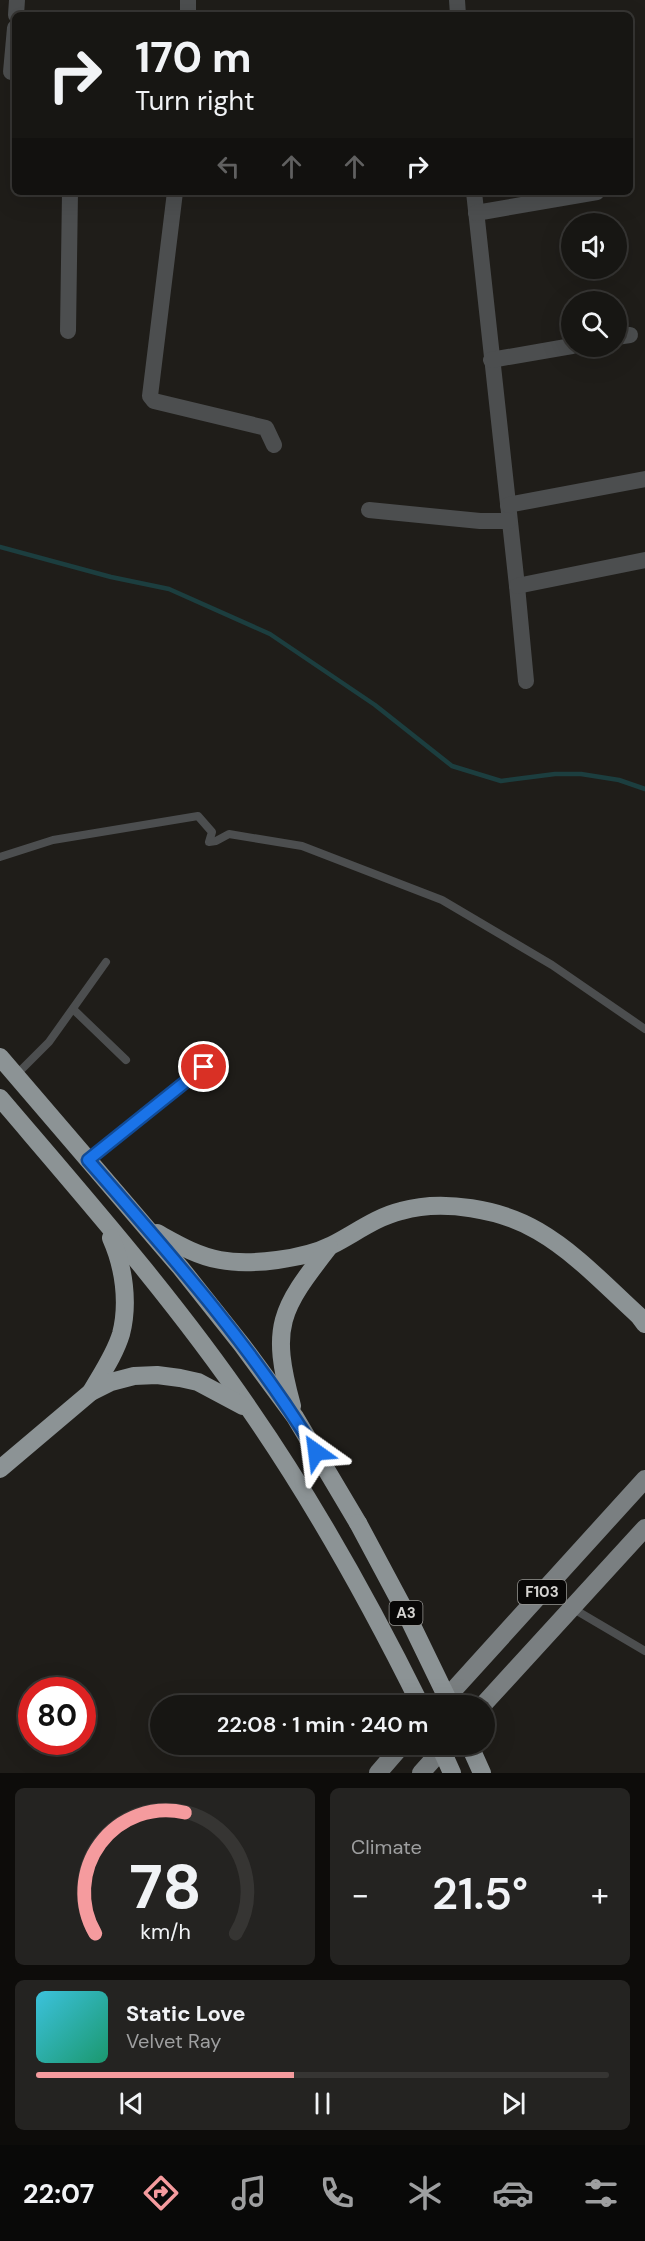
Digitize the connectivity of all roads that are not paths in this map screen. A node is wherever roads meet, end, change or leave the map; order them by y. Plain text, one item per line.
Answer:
1 (12, 50) edge
2 (9, 72) edge
3 (69, 195) edge
4 (175, 195) edge
5 (474, 195) edge
6 (580, 195) edge
7 (476, 213) junction
8 (68, 331) dead end
9 (561, 348) edge
10 (492, 360) junction
11 (274, 445) dead end
12 (645, 479) edge
13 (369, 510) dead end
14 (508, 513) junction
15 (645, 560) edge
16 (518, 586) junction
17 (526, 681) dead end
18 (0, 857) edge
19 (106, 962) dead end
20 (74, 1010) junction
21 (645, 1029) edge
22 (0, 1057) edge
23 (126, 1060) dead end
24 (204, 1067) dead end
25 (16, 1075) junction
26 (0, 1098) edge
27 (88, 1160) junction
28 (104, 1220) junction
29 (145, 1226) junction
30 (330, 1247) junction
31 (643, 1320) edge
32 (91, 1392) junction
33 (250, 1410) junction
34 (295, 1417) junction
35 (0, 1469) edge
36 (645, 1479) edge
37 (645, 1528) edge
38 (572, 1608) junction
39 (645, 1651) edge
40 (415, 1695) edge
41 (446, 1695) edge
42 (449, 1695) edge
43 (492, 1695) edge
44 (394, 1755) edge
45 (437, 1755) edge
46 (445, 1755) edge
47 (474, 1755) edge
48 (378, 1773) edge
49 (421, 1773) edge
50 (453, 1773) edge
51 (482, 1773) edge

1 - 2 street
3 - 8 street
4 - 11 street
5 - 7 street
6 - 7 street
7 - 10 street
9 - 10 street
10 - 14 street
12 - 14 street
13 - 14 street
14 - 16 street
15 - 16 street
16 - 17 street
18 - 21 lane
19 - 20 lane
20 - 23 lane
20 - 25 lane
22 - 25 highway, A3
24 - 27 lane
25 - 27 highway, A3
26 - 28 highway, A3
27 - 29 highway, A3
28 - 32 highway
28 - 33 highway, A3
29 - 30 highway
29 - 34 highway, A3
30 - 31 highway
30 - 34 highway
32 - 33 highway
32 - 35 highway
33 - 40 highway, A3
34 - 41 highway, A3, bridge
36 - 42 main road, F103
37 - 38 main road, F103
38 - 39 lane
38 - 43 main road, F103
44 - 48 main road
45 - 49 main road
46 - 50 highway, bridge
47 - 51 highway

